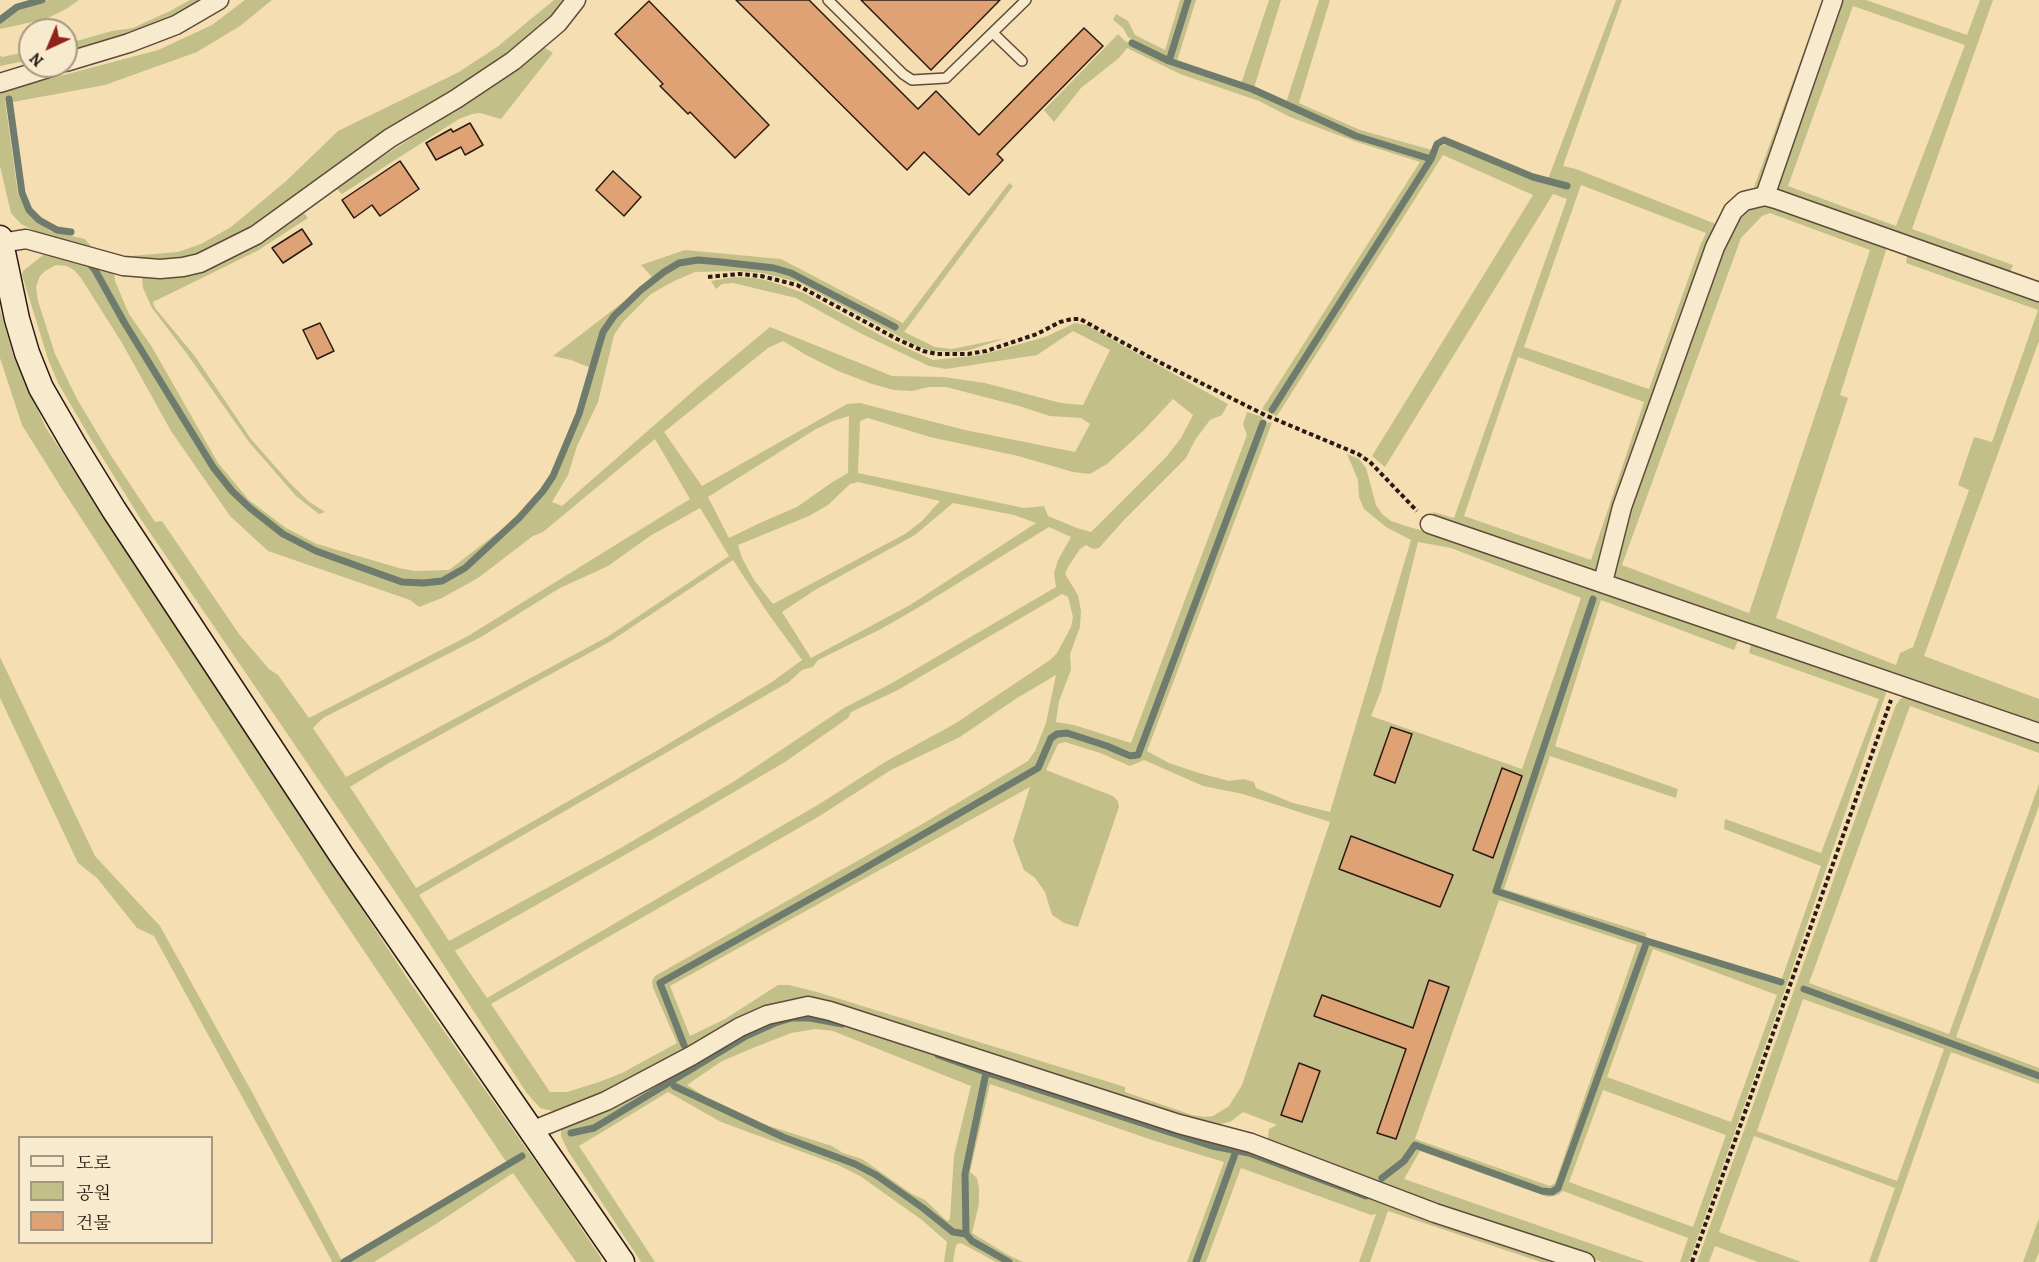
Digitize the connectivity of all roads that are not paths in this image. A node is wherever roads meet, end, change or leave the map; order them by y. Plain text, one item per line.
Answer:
1 (219, 0) edge
2 (576, 0) edge
3 (828, 0) edge
4 (1026, 0) edge
5 (1833, 0) edge
6 (993, 33) junction
7 (78, 59) edge
8 (1022, 61) dead end
9 (18, 77) edge
10 (0, 83) edge
11 (1765, 196) junction
12 (0, 238) edge
13 (0, 243) edge
14 (2039, 292) edge
15 (1430, 524) road end
16 (1603, 582) junction
17 (2039, 733) edge
18 (531, 1131) junction
19 (622, 1262) edge
20 (1585, 1262) edge

1 - 7 street
2 - 13 street
3 - 6 lane
4 - 6 lane
5 - 11 street
6 - 8 lane
9 - 10 street
11 - 14 street
11 - 16 street
12 - 13 main road
13 - 18 main road
15 - 16 street
16 - 17 street
18 - 19 main road
18 - 20 street

